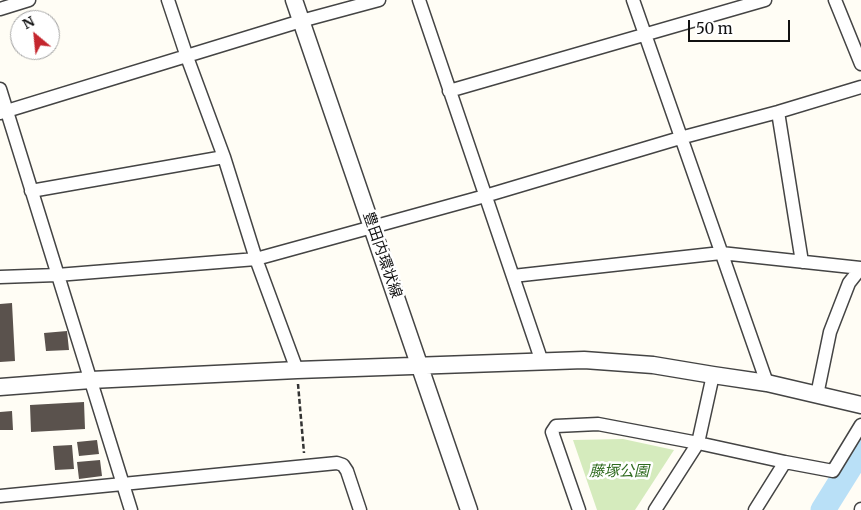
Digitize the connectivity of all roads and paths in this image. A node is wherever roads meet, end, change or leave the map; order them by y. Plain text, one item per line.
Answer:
1 (29, 0) edge
2 (168, 0) edge
3 (294, 0) edge
4 (379, 0) edge
5 (418, 0) edge
6 (632, 0) edge
7 (765, 0) edge
8 (834, 0) edge
9 (0, 9) edge
10 (301, 21) junction
11 (645, 34) junction
12 (187, 57) junction
13 (861, 64) edge
14 (861, 87) edge
15 (0, 89) edge
16 (449, 91) junction
17 (4, 112) edge
18 (778, 112) junction
19 (680, 138) junction
20 (224, 157) junction
21 (31, 192) junction
22 (485, 196) junction
23 (372, 227) junction
24 (721, 253) junction
25 (256, 258) junction
26 (802, 262) junction
27 (861, 268) edge
28 (57, 275) junction
29 (513, 276) junction
30 (0, 278) edge
31 (542, 362) junction
32 (420, 366) junction
33 (297, 370) junction
34 (713, 375) junction
35 (91, 380) junction
36 (767, 383) junction
37 (0, 387) edge
38 (817, 395) junction
39 (861, 405) edge
40 (861, 425) edge
41 (698, 443) junction
42 (785, 462) junction
43 (306, 466) junction
44 (123, 484) junction
45 (0, 496) edge
46 (131, 510) edge
47 (360, 510) edge
48 (469, 510) edge
49 (579, 510) edge
50 (655, 510) edge
51 (755, 510) edge

1 - 9 street
2 - 12 street
3 - 10 street, 豊田内環状線
4 - 10 street
5 - 16 street
6 - 11 street
7 - 11 street
8 - 13 street
10 - 12 street
10 - 23 street, 豊田内環状線
11 - 16 street
11 - 19 street
12 - 17 street
12 - 20 street
14 - 18 street
15 - 17 street
16 - 22 street
17 - 21 street
18 - 19 street
18 - 26 street
19 - 22 street
19 - 24 street
20 - 21 street
20 - 25 street
21 - 28 street
22 - 23 street
22 - 29 street
23 - 25 street
23 - 32 street, 豊田内環状線
24 - 26 street
24 - 29 street
24 - 36 street
25 - 28 street
25 - 33 street
26 - 27 street
27 - 38 street
28 - 30 street
28 - 35 street
29 - 31 street
31 - 32 street
31 - 34 street
32 - 33 street
32 - 48 street, 豊田内環状線
33 - 35 street
33 - 43 path
34 - 36 street
34 - 41 street
35 - 37 street
35 - 44 street
36 - 38 street
38 - 39 street
40 - 42 street
41 - 42 street
41 - 49 street
41 - 50 street
42 - 51 street
43 - 44 street
43 - 47 street
44 - 45 street
44 - 46 street

